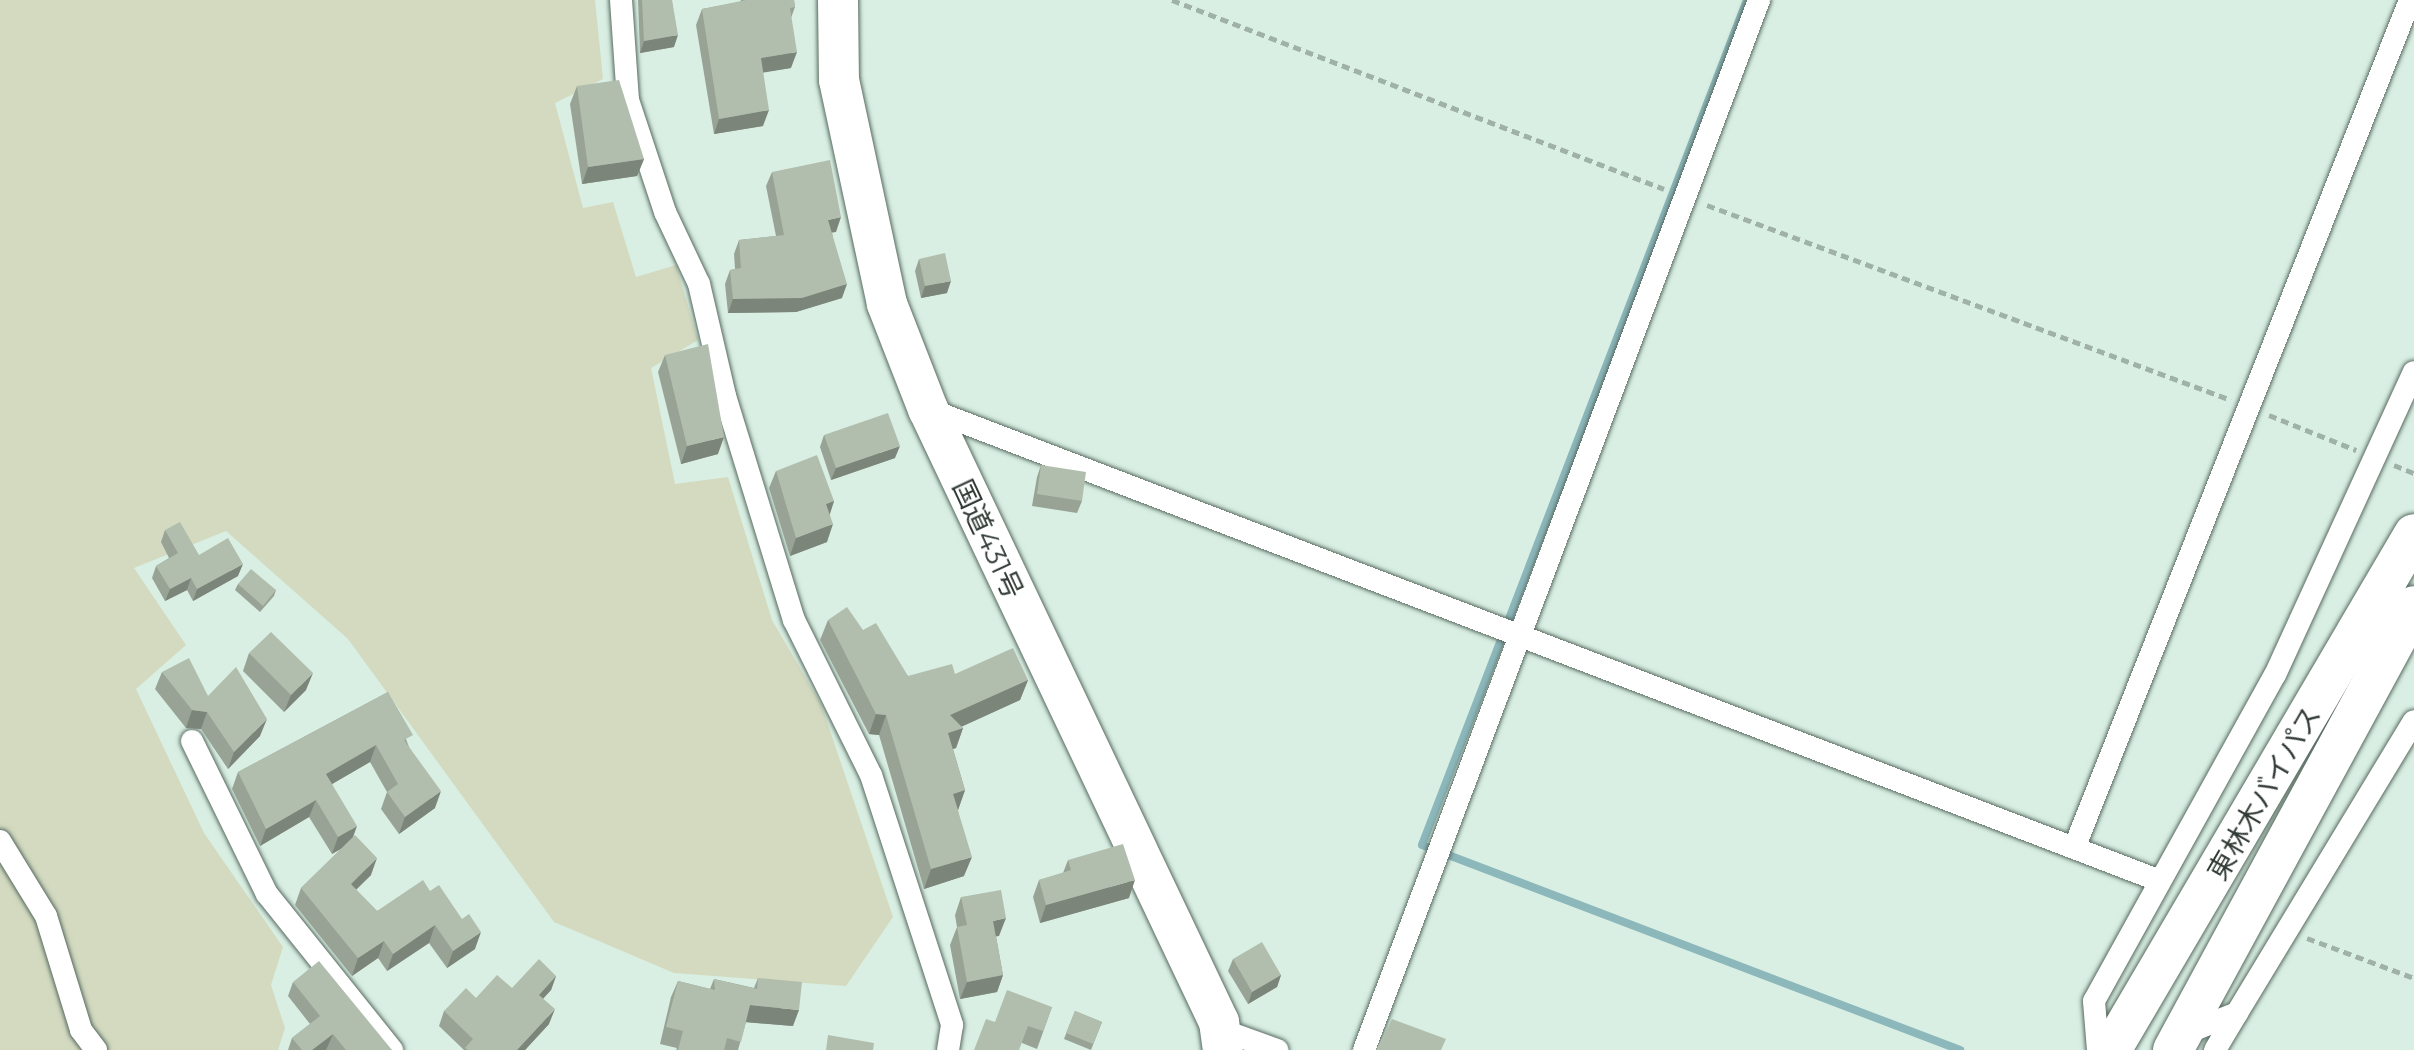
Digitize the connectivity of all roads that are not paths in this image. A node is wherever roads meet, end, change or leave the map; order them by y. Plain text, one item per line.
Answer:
1 (621, 0) edge
2 (838, 0) edge
3 (1760, 0) edge
4 (2410, 0) edge
5 (2414, 372) edge
6 (928, 409) junction
7 (2414, 522) edge
8 (2414, 534) edge
9 (2414, 606) edge
10 (2363, 623) junction
11 (1515, 638) junction
12 (2414, 722) edge
13 (192, 741) dead end
14 (0, 841) edge
15 (2075, 846) junction
16 (2160, 881) junction
17 (2238, 1013) junction
18 (1222, 1040) edge
19 (2189, 1045) edge
20 (96, 1050) edge
21 (392, 1050) edge
22 (948, 1050) edge
23 (1277, 1050) edge
24 (1364, 1050) edge
25 (2098, 1050) edge
26 (2111, 1050) edge

1 - 22 street
2 - 6 highway, 国道431号
3 - 11 street
4 - 15 street
5 - 16 street
6 - 11 street
6 - 18 highway, 国道431号
7 - 10 highway
8 - 10 highway, 東林木バイパス
9 - 19 highway, 東林木バイパス
10 - 26 highway, 東林木バイパス
11 - 15 street
11 - 24 street
12 - 17 street
13 - 21 street
14 - 20 street
15 - 16 street
16 - 25 street
17 - 19 street
17 - 19 street
18 - 23 street

